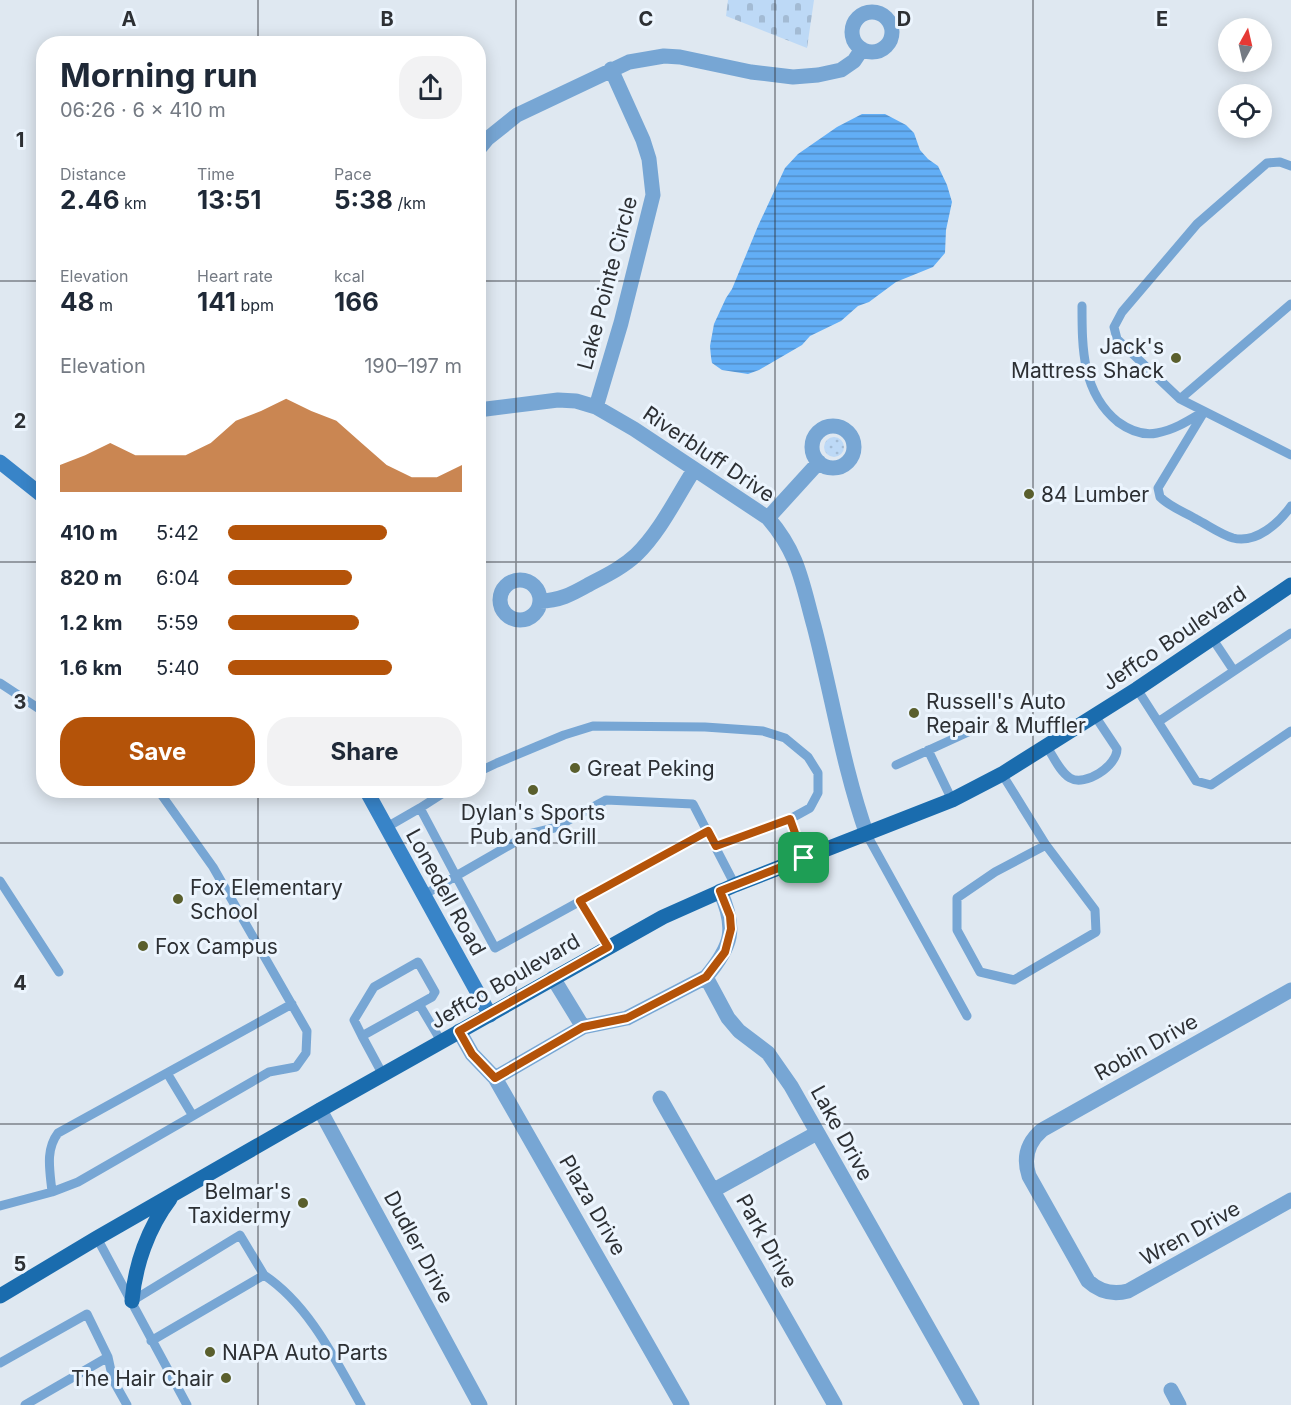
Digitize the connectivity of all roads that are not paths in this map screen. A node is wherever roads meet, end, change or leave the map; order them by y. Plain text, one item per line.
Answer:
1 (862, 50) dead end
2 (611, 69) junction
3 (486, 140) edge
4 (1291, 166) edge
5 (1291, 304) edge
6 (1082, 306) dead end
7 (1180, 399) junction
8 (596, 407) junction
9 (486, 409) edge
10 (1204, 412) junction
11 (1291, 455) edge
12 (0, 462) edge
13 (819, 462) dead end
14 (694, 470) junction
15 (36, 491) edge
16 (1291, 506) edge
17 (768, 518) junction
18 (1289, 591) edge
19 (540, 601) dead end
20 (1291, 633) edge
21 (1212, 638) junction
22 (1234, 671) junction
23 (0, 683) edge
24 (1137, 689) junction
25 (36, 707) edge
26 (1095, 716) junction
27 (1158, 722) junction
28 (977, 728) dead end
29 (1291, 731) edge
30 (1047, 747) junction
31 (928, 750) junction
32 (896, 765) dead end
33 (486, 768) edge
34 (1002, 774) junction
35 (164, 798) edge
36 (371, 798) edge
37 (436, 798) edge
38 (952, 800) junction
39 (420, 808) junction
40 (790, 819) junction
41 (387, 827) junction
42 (708, 831) junction
43 (867, 835) junction
44 (1046, 845) junction
45 (716, 846) junction
46 (804, 858) junction
47 (456, 876) junction
48 (0, 881) edge
49 (735, 885) junction
50 (720, 891) junction
51 (424, 895) junction
52 (580, 901) junction
53 (608, 947) junction
54 (59, 972) dead end
55 (706, 977) junction
56 (553, 978) junction
57 (1291, 990) edge
58 (292, 1004) junction
59 (419, 1004) junction
60 (490, 1015) junction
61 (967, 1016) dead end
62 (583, 1027) junction
63 (459, 1031) junction
64 (362, 1036) junction
65 (441, 1041) junction
66 (167, 1073) junction
67 (383, 1075) junction
68 (495, 1078) junction
69 (660, 1098) dead end
70 (320, 1110) junction
71 (193, 1116) junction
72 (817, 1132) junction
73 (714, 1190) junction
74 (52, 1192) junction
75 (174, 1193) junction
76 (1291, 1200) edge
77 (0, 1206) edge
78 (97, 1238) junction
79 (264, 1275) junction
80 (1106, 1292) joint
81 (0, 1296) edge
82 (132, 1301) junction
83 (151, 1341) junction
84 (108, 1357) junction
85 (0, 1363) edge
86 (1171, 1390) dead end
87 (25, 1405) edge
88 (127, 1405) edge
89 (186, 1405) edge
90 (361, 1405) edge
91 (480, 1405) edge
92 (682, 1405) edge
93 (835, 1405) edge
94 (972, 1405) edge
95 (1179, 1405) edge

1 - 2 street
2 - 3 street
2 - 8 street, Lake Pointe Circle
4 - 7 lane
5 - 7 lane
6 - 10 lane
7 - 10 lane
8 - 9 street, Riverbluff Drive
8 - 14 street, Riverbluff Drive
10 - 11 lane
10 - 16 lane
12 - 15 street
13 - 17 street
14 - 17 street, Riverbluff Drive
14 - 19 street
17 - 43 street, Riverbluff Drive
18 - 21 main road, Jeffco Boulevard
20 - 22 lane
21 - 22 lane
21 - 24 main road, Jeffco Boulevard
22 - 27 lane
23 - 25 lane
24 - 26 main road, Jeffco Boulevard
24 - 27 lane
26 - 30 main road, Jeffco Boulevard
26 - 30 lane
27 - 29 lane
28 - 31 lane
30 - 34 main road, Jeffco Boulevard
31 - 32 lane
31 - 38 lane
33 - 40 lane
34 - 38 main road, Jeffco Boulevard
34 - 44 lane
35 - 58 lane
36 - 41 street, Lonedell Road
37 - 39 lane
38 - 43 main road, Jeffco Boulevard
39 - 41 lane
39 - 47 lane
40 - 45 lane
40 - 46 lane
41 - 51 street, Lonedell Road
42 - 45 lane
42 - 47 lane
42 - 52 lane
43 - 46 main road, Jeffco Boulevard
43 - 61 lane
44 - 44 lane
45 - 49 lane
46 - 49 main road, Jeffco Boulevard
47 - 51 lane
47 - 52 lane
48 - 54 lane
49 - 50 main road, Jeffco Boulevard
50 - 53 main road, Jeffco Boulevard
50 - 55 street
51 - 60 street, Lonedell Road
52 - 53 lane
53 - 56 main road, Jeffco Boulevard
55 - 62 street
55 - 72 street, Lake Drive
56 - 60 main road, Jeffco Boulevard
56 - 62 street
57 - 80 street, Robin Drive
58 - 66 lane
58 - 71 lane
59 - 64 lane
59 - 64 lane
59 - 65 lane
60 - 63 main road, Jeffco Boulevard
62 - 68 street
63 - 65 main road, Jeffco Boulevard
63 - 68 street, Plaza Drive
64 - 67 lane
65 - 67 main road, Jeffco Boulevard
66 - 71 lane
66 - 74 lane
67 - 70 main road, Jeffco Boulevard
68 - 92 street, Plaza Drive
69 - 73 street, Park Drive
70 - 75 main road, Jeffco Boulevard
70 - 91 street, Dudler Drive
71 - 74 lane
72 - 73 street
72 - 94 street, Lake Drive
73 - 93 street, Park Drive
74 - 77 lane
75 - 78 main road, Jeffco Boulevard
75 - 82 main road
76 - 80 street, Wren Drive
78 - 81 main road, Jeffco Boulevard
78 - 82 lane
79 - 82 lane
79 - 83 lane
79 - 90 lane
82 - 83 lane
83 - 89 lane
84 - 85 lane
84 - 87 lane
84 - 88 lane
86 - 95 street

